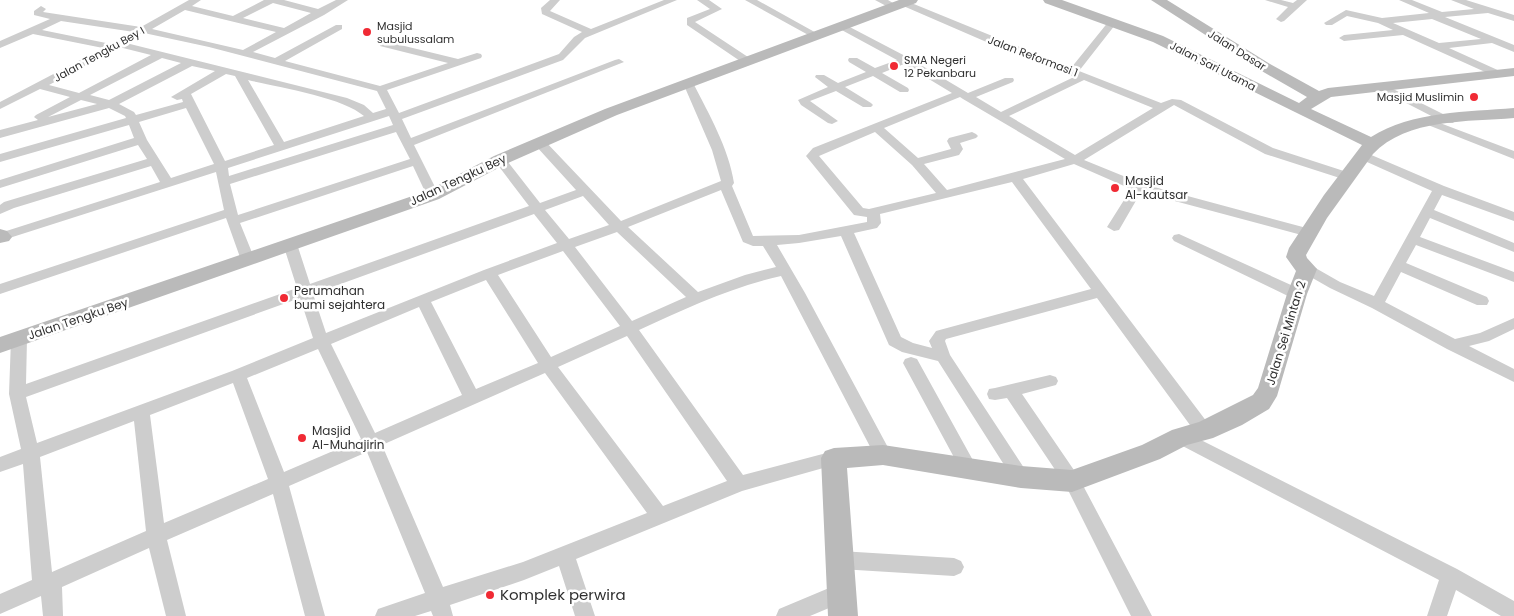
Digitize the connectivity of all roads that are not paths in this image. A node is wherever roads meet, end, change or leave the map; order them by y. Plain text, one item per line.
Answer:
1 (196, 0) edge
2 (272, 0) edge
3 (343, 0) edge
4 (555, 0) edge
5 (672, 0) edge
6 (702, 0) edge
7 (750, 0) edge
8 (1050, 0) edge
9 (1158, 0) edge
10 (1270, 0) edge
11 (1404, 0) edge
12 (1456, 0) edge
13 (897, 2) edge
14 (1474, 2) edge
15 (1298, 3) edge
16 (184, 7) junction
17 (41, 9) dead end
18 (1488, 10) junction
19 (321, 13) junction
20 (1437, 15) junction
21 (60, 18) junction
22 (1514, 18) edge
23 (234, 19) junction
24 (1281, 19) dead end
25 (1381, 22) junction
26 (1112, 23) junction
27 (1330, 23) dead end
28 (841, 26) junction
29 (339, 27) dead end
30 (142, 30) junction
31 (285, 31) junction
32 (32, 32) junction
33 (590, 32) junction
34 (1405, 32) junction
35 (815, 35) junction
36 (1344, 38) dead end
37 (1514, 38) edge
38 (1491, 40) junction
39 (384, 44) dead end
40 (0, 45) edge
41 (116, 46) junction
42 (1438, 46) junction
43 (1514, 49) edge
44 (244, 53) junction
45 (160, 55) junction
46 (477, 56) dead end
47 (853, 60) dead end
48 (905, 60) junction
49 (747, 61) junction
50 (275, 62) junction
51 (458, 62) junction
52 (619, 62) dead end
53 (189, 63) junction
54 (224, 71) junction
55 (1073, 72) junction
56 (1514, 72) edge
57 (874, 73) junction
58 (1498, 74) junction
59 (240, 75) junction
60 (820, 76) dead end
61 (1084, 76) junction
62 (1009, 80) dead end
63 (688, 83) junction
64 (41, 86) junction
65 (837, 87) junction
66 (1383, 87) junction
67 (381, 88) junction
68 (904, 90) dead end
69 (184, 93) junction
70 (964, 95) junction
71 (79, 97) junction
72 (1318, 97) junction
73 (110, 104) junction
74 (190, 104) junction
75 (867, 104) dead end
76 (0, 106) edge
77 (1162, 107) junction
78 (1300, 110) junction
79 (1514, 113) edge
80 (148, 115) junction
81 (1001, 116) junction
82 (372, 118) junction
83 (396, 119) junction
84 (133, 120) junction
85 (832, 122) dead end
86 (1441, 122) junction
87 (877, 128) junction
88 (14, 131) junction
89 (0, 134) edge
90 (972, 136) dead end
91 (141, 140) junction
92 (408, 143) junction
93 (540, 143) junction
94 (281, 147) junction
95 (1368, 150) junction
96 (1514, 154) edge
97 (0, 158) edge
98 (500, 160) junction
99 (1075, 160) junction
100 (153, 161) junction
101 (418, 161) junction
102 (916, 162) junction
103 (222, 167) junction
104 (1346, 176) junction
105 (1015, 177) junction
106 (223, 182) junction
107 (0, 184) edge
108 (168, 184) junction
109 (725, 184) junction
110 (1138, 187) junction
111 (1439, 189) junction
112 (585, 191) junction
113 (433, 194) junction
114 (944, 194) junction
115 (536, 207) junction
116 (0, 211) edge
117 (873, 212) junction
118 (1426, 212) junction
119 (232, 216) junction
120 (1514, 217) edge
121 (619, 226) junction
122 (1114, 227) dead end
123 (846, 231) junction
124 (1309, 233) junction
125 (4, 235) edge
126 (1179, 238) dead end
127 (1411, 238) junction
128 (768, 242) junction
129 (290, 244) junction
130 (566, 245) junction
131 (1514, 248) edge
132 (248, 260) junction
133 (1398, 265) junction
134 (784, 270) junction
135 (1307, 270) junction
136 (489, 273) junction
137 (1514, 277) edge
138 (0, 289) edge
139 (305, 292) junction
140 (1100, 292) junction
141 (1297, 294) junction
142 (696, 298) junction
143 (423, 300) junction
144 (1482, 300) dead end
145 (1377, 304) junction
146 (1512, 326) edge
147 (629, 327) junction
148 (19, 339) junction
149 (322, 340) junction
150 (0, 345) edge
151 (1453, 346) junction
152 (943, 357) junction
153 (911, 363) dead end
154 (548, 365) junction
155 (238, 375) junction
156 (1514, 376) edge
157 (1050, 381) dead end
158 (17, 394) junction
159 (472, 398) junction
160 (141, 411) junction
161 (1204, 431) junction
162 (1181, 437) junction
163 (372, 443) junction
164 (31, 454) junction
165 (882, 455) junction
166 (834, 458) junction
167 (0, 465) edge
168 (969, 469) junction
169 (1021, 477) junction
170 (1072, 480) junction
171 (279, 483) junction
172 (739, 484) junction
173 (659, 515) junction
174 (156, 537) junction
175 (564, 555) junction
176 (840, 560) junction
177 (954, 567) dead end
178 (1450, 576) junction
179 (47, 585) junction
180 (0, 604) edge
181 (842, 604) edge
182 (440, 608) edge
183 (1514, 612) edge
184 (53, 616) edge
185 (176, 616) edge
186 (315, 616) edge
187 (385, 616) edge
188 (585, 616) edge
189 (786, 616) edge
190 (1142, 616) edge
191 (1438, 616) edge

1 - 16 street, Jalan Tengku Bey I
2 - 19 street
2 - 23 street
3 - 19 street
4 - 33 street
5 - 33 street
6 - 49 street
7 - 35 street
8 - 26 street, Jalan Sari Utama
9 - 72 street, Jalan Dasar
10 - 15 street
11 - 20 street
12 - 14 street
13 - 28 street, Jalan Tengku Bey
13 - 55 street, Jalan Reformasi 1
14 - 18 street
15 - 24 street
16 - 23 street
16 - 30 street, Jalan Tengku Bey I
17 - 21 street
18 - 20 street
18 - 22 street
19 - 31 street
20 - 25 street
20 - 38 street
21 - 30 street
21 - 32 street
23 - 31 street
25 - 27 street
25 - 34 street
26 - 55 street
26 - 78 street, Jalan Sari Utama
28 - 35 street, Jalan Tengku Bey
28 - 48 street
29 - 50 street
30 - 41 street, Jalan Tengku Bey I
30 - 44 street
31 - 44 street
32 - 40 street
32 - 41 street
33 - 83 street
34 - 36 street
34 - 42 street
35 - 49 street, Jalan Tengku Bey
37 - 38 street
38 - 42 street
38 - 43 street
39 - 51 street
41 - 45 street
41 - 64 street, Jalan Tengku Bey I
42 - 58 street
44 - 50 street
45 - 53 street
45 - 71 street
46 - 51 street
47 - 57 street
48 - 57 street
48 - 70 street
49 - 63 street, Jalan Tengku Bey
50 - 67 street
51 - 67 street
52 - 92 street
53 - 54 street
53 - 73 street
54 - 59 street
54 - 69 street
55 - 61 street, Jalan Reformasi 1
56 - 58 street
57 - 65 street
57 - 68 street
58 - 66 street
59 - 82 street
59 - 94 street
60 - 65 street
61 - 77 street, Jalan Reformasi 1
61 - 81 street
62 - 70 street
63 - 93 street, Jalan Tengku Bey
63 - 109 street
64 - 71 street
64 - 76 street, Jalan Tengku Bey I
65 - 75 street
65 - 85 street
66 - 72 street
66 - 86 street
67 - 83 street
69 - 74 street
69 - 80 street
70 - 81 street
70 - 87 street
71 - 73 street
71 - 88 street
72 - 78 street
73 - 84 street
73 - 88 street
74 - 80 street
74 - 103 street
77 - 99 street
77 - 104 street
78 - 95 street, Jalan Sari Utama
79 - 86 street, Jalan Sei Mintan 2
80 - 84 street
81 - 99 street
82 - 83 street
82 - 94 street
83 - 92 street
83 - 106 street
84 - 91 street
84 - 97 street
86 - 95 street, Jalan Sei Mintan 2
86 - 96 street
87 - 102 street
87 - 117 street
88 - 89 street
90 - 102 street
91 - 100 street
91 - 107 street
92 - 101 street
93 - 98 street, Jalan Tengku Bey
93 - 112 street
94 - 103 street
95 - 104 street, Jalan Sei Mintan 2
95 - 111 street
98 - 113 street, Jalan Tengku Bey
98 - 115 street
99 - 105 street
99 - 110 street
100 - 108 street
100 - 116 street
101 - 113 street
101 - 119 street
102 - 114 street
103 - 106 street
103 - 108 street
104 - 124 street, Jalan Sei Mintan 2
105 - 114 street
105 - 140 street
106 - 119 street
108 - 125 street
109 - 121 street
109 - 128 street
110 - 122 street
110 - 124 street
111 - 118 street
111 - 120 street
112 - 115 street
112 - 121 street
113 - 129 street, Jalan Tengku Bey
114 - 117 street
115 - 130 street
115 - 139 street
116 - 125 street
117 - 123 street
118 - 127 street
118 - 131 street
119 - 132 street
119 - 138 street
121 - 130 street
121 - 142 street
123 - 128 street
123 - 152 street
124 - 135 street, Jalan Sei Mintan 2
126 - 141 street
127 - 133 street
127 - 137 street
128 - 134 street
129 - 132 street, Jalan Tengku Bey
129 - 139 street
130 - 136 street
130 - 147 street
132 - 148 street, Jalan Tengku Bey
133 - 144 street
133 - 145 street
134 - 142 street
134 - 165 street
135 - 141 street, Jalan Sei Mintan 2
135 - 145 street
136 - 143 street
136 - 154 street
139 - 149 street
139 - 158 street
140 - 152 street
140 - 161 street
141 - 161 street, Jalan Sei Mintan 2
142 - 147 street
143 - 149 street
143 - 159 street
145 - 151 street
146 - 151 street
147 - 154 street
147 - 172 street
148 - 150 street, Jalan Tengku Bey
148 - 158 street
149 - 155 street
149 - 163 street
151 - 156 street
152 - 169 street
153 - 168 street
154 - 159 street
154 - 173 street
155 - 160 street
155 - 171 street
157 - 170 street
158 - 164 street
159 - 163 street
160 - 164 street
160 - 174 street
161 - 162 street, Jalan Sei Mintan 2
162 - 170 street, Jalan Sei Mintan 2
162 - 178 street
163 - 171 street
163 - 182 street
164 - 167 street
164 - 179 street
165 - 166 street, Jalan Sei Mintan 2
165 - 168 street, Jalan Sei Mintan 2
166 - 172 street
166 - 176 street
168 - 169 street, Jalan Sei Mintan 2
169 - 170 street, Jalan Sei Mintan 2
170 - 190 street
171 - 174 street
171 - 186 street
172 - 173 street
173 - 175 street
174 - 179 street
174 - 185 street
175 - 182 street
175 - 188 street
176 - 177 street
176 - 181 street
178 - 183 street
178 - 191 street
179 - 180 street
179 - 184 street
181 - 189 street
182 - 187 street

